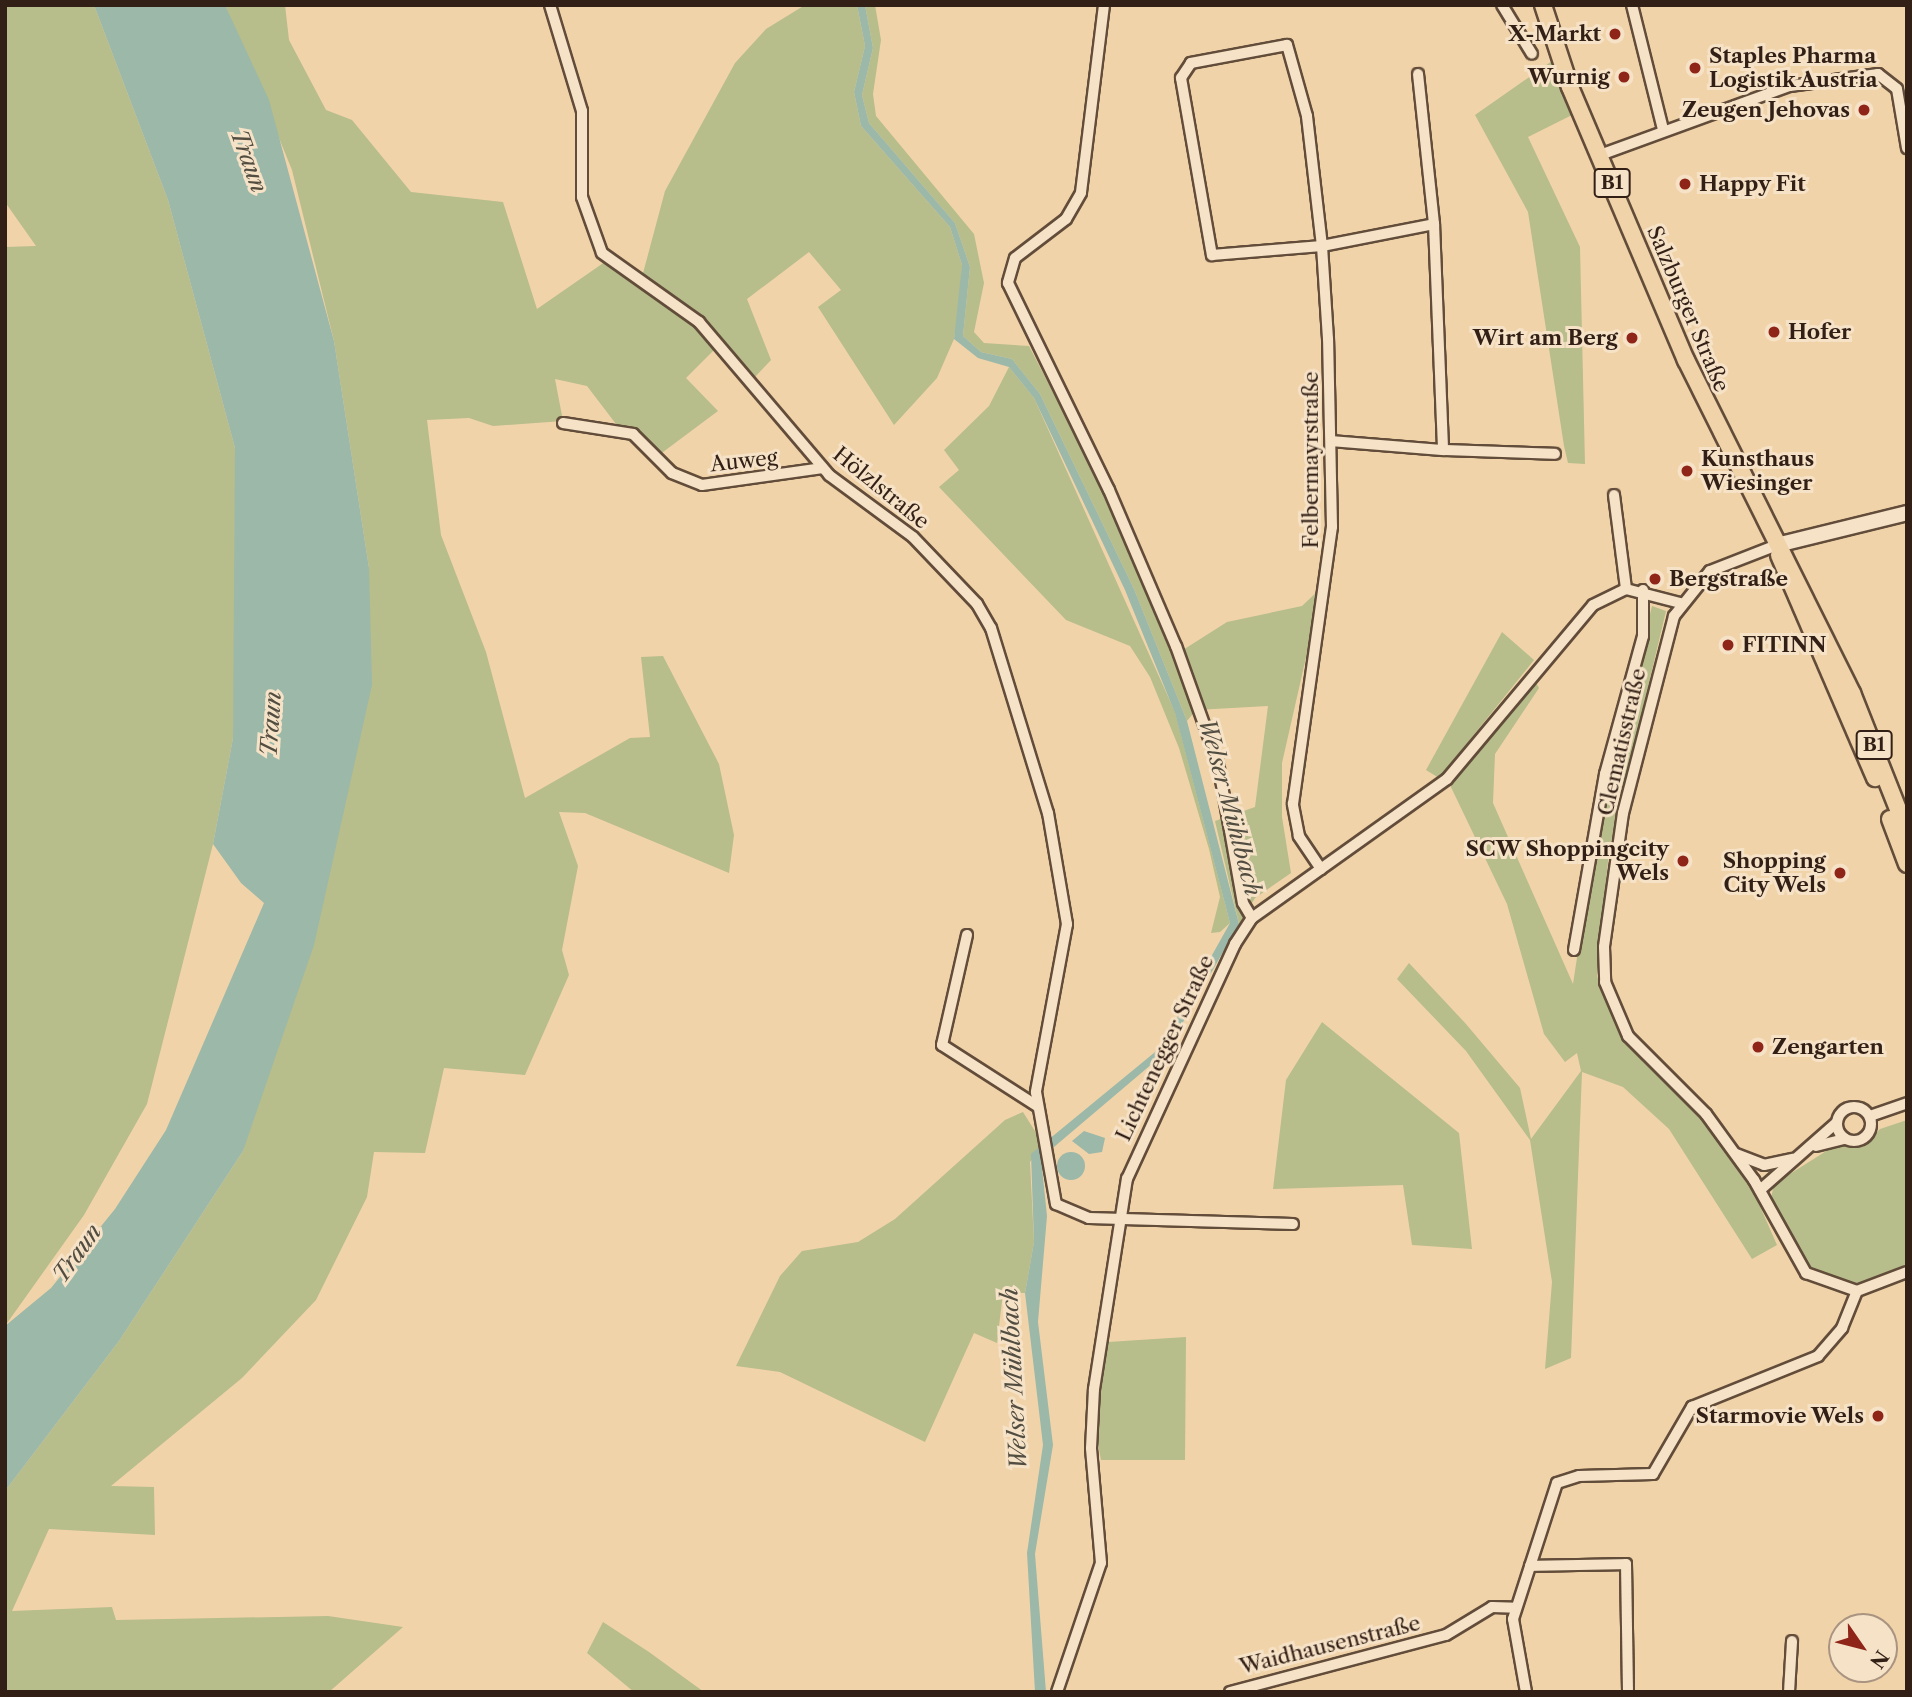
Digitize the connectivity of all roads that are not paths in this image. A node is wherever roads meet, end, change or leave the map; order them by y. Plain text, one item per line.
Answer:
1 (550, 5) edge
2 (1104, 5) edge
3 (1502, 5) edge
4 (1543, 5) edge
5 (1632, 5) edge
6 (1532, 54) dead end
7 (1418, 74) dead end
8 (1664, 129) junction
9 (1907, 148) edge
10 (1600, 155) junction
11 (1434, 224) junction
12 (1322, 246) junction
13 (563, 423) dead end
14 (1332, 441) junction
15 (1443, 450) junction
16 (1555, 454) dead end
17 (823, 468) junction
18 (1614, 495) dead end
19 (1907, 513) edge
20 (1777, 545) junction
21 (1626, 590) junction
22 (1643, 590) junction
23 (1680, 603) junction
24 (1907, 832) edge
25 (1907, 864) edge
26 (1321, 869) junction
27 (1252, 918) junction
28 (967, 934) dead end
29 (1574, 950) dead end
30 (1907, 1103) edge
31 (1037, 1106) junction
32 (1870, 1116) junction
33 (1837, 1122) junction
34 (1845, 1139) junction
35 (1816, 1146) junction
36 (1735, 1154) junction
37 (1797, 1158) junction
38 (1764, 1165) junction
39 (1754, 1180) junction
40 (1760, 1191) junction
41 (1119, 1220) junction
42 (1293, 1224) dead end
43 (1907, 1272) edge
44 (1857, 1291) junction
45 (1530, 1566) junction
46 (1516, 1608) junction
47 (1792, 1641) dead end
48 (1057, 1692) edge
49 (1230, 1692) edge
50 (1526, 1692) edge
51 (1628, 1692) edge
52 (1789, 1692) edge

1 - 17 street, Hölzlstraße
2 - 27 street
3 - 6 street
4 - 10 main road, Salzburger Straße / B1
5 - 8 street
7 - 11 street
8 - 9 street
8 - 10 street
10 - 20 main road, Salzburger Straße / B1
11 - 12 street
11 - 15 street
12 - 12 street, Felbermayrstraße
12 - 14 street, Felbermayrstraße
13 - 17 street, Auweg
14 - 15 street
14 - 26 street, Felbermayrstraße
15 - 16 street
17 - 31 street, Hölzlstraße
18 - 21 street
19 - 20 street
20 - 23 street
20 - 24 main road, Salzburger Straße / B1
20 - 25 main road, Salzburger Straße / B1
21 - 22 street, Lichtenegger Straße
21 - 26 street, Lichtenegger Straße
22 - 23 street, Lichtenegger Straße
22 - 29 street
23 - 36 street, Clematisstraße
26 - 27 street, Lichtenegger Straße
27 - 41 street, Lichtenegger Straße
28 - 31 street
30 - 32 street
31 - 41 street, Hölzlstraße
32 - 33 street
32 - 34 street
33 - 34 street
33 - 35 street
34 - 35 street
35 - 37 street
36 - 38 street
36 - 39 street, Clematisstraße
37 - 38 street
37 - 40 street
38 - 39 street
39 - 40 street, Clematisstraße
40 - 44 street, Clematisstraße
41 - 42 street
41 - 48 street, Lichtenegger Straße
43 - 44 street
44 - 45 street
45 - 46 street
45 - 51 street
46 - 49 street, Waidhausenstraße
46 - 50 street
47 - 52 street

